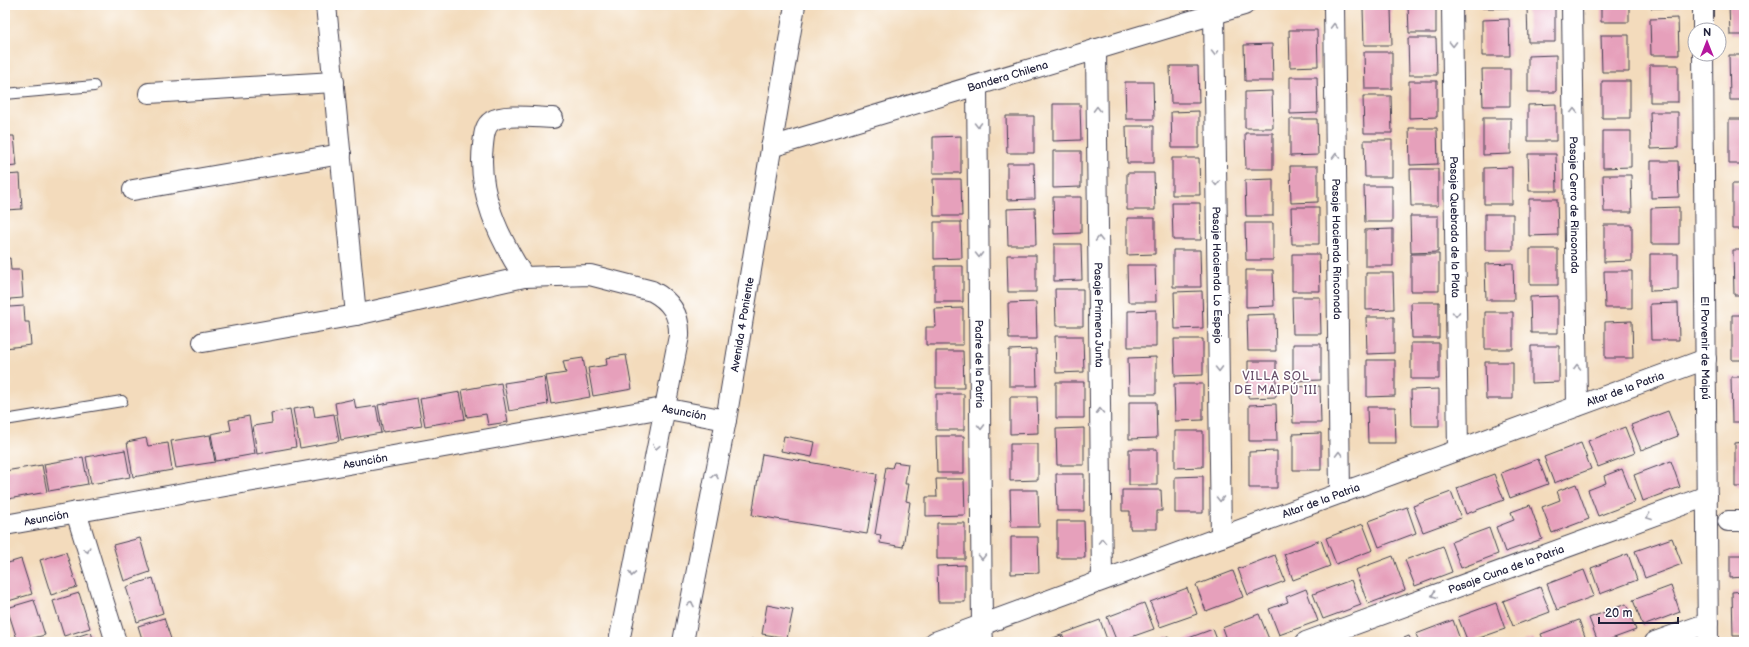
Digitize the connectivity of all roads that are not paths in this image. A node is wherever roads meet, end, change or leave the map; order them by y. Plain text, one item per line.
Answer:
1 (326, 5) edge
2 (795, 5) edge
3 (1244, 5) edge
4 (1334, 5) edge
5 (1452, 5) edge
6 (1572, 5) edge
7 (1703, 5) edge
8 (1214, 14) junction
9 (1703, 22) edge
10 (1096, 49) junction
11 (1703, 62) edge
12 (334, 82) junction
13 (94, 86) dead end
14 (978, 86) junction
15 (149, 93) dead end
16 (5, 94) edge
17 (553, 118) dead end
18 (771, 147) junction
19 (340, 154) junction
20 (133, 190) dead end
21 (524, 277) junction
22 (356, 315) junction
23 (203, 342) dead end
24 (1706, 358) junction
25 (122, 401) dead end
26 (1577, 406) junction
27 (663, 408) junction
28 (5, 420) edge
29 (726, 420) junction
30 (1458, 450) junction
31 (1340, 493) junction
32 (1707, 496) junction
33 (76, 512) junction
34 (5, 525) edge
35 (1221, 537) junction
36 (1102, 580) junction
37 (1708, 632) edge
38 (982, 634) edge
39 (116, 642) edge
40 (619, 642) edge
41 (683, 642) edge
42 (935, 642) edge
43 (1306, 642) edge
44 (1655, 642) edge

1 - 12 street
2 - 18 street, Avenida 4 Poniente
3 - 8 street, Bandera Chilena
31 -> 4 street, Pasaje Hacienda Rinconada
5 -> 30 street, Pasaje Quebrada de la Plata
26 -> 6 street, Pasaje Cerro de Rinconada
7 - 9 street
8 - 10 street, Bandera Chilena
8 -> 35 street, Pasaje Hacienda Lo Espejo
10 - 14 street, Bandera Chilena
36 -> 10 street, Pasaje Primera Junta
11 - 24 street, El Porvenir de Maipú
12 - 15 street
12 - 19 street
13 - 16 lane
14 - 18 street, Bandera Chilena
14 -> 38 street, Padre de la Patria
17 - 21 street
18 - 29 street, Avenida 4 Poniente
19 - 20 street
19 - 22 street
21 - 22 street
21 - 27 street
22 - 23 street
24 - 26 street, Altar de la Patria
24 - 32 street, El Porvenir de Maipú
25 - 28 lane
26 - 30 street, Altar de la Patria
27 - 29 street, Asunción
27 - 33 street, Asunción
27 -> 40 street
41 -> 29 street, Avenida 4 Poniente
30 - 31 street, Altar de la Patria
31 - 35 street, Altar de la Patria
32 - 37 street, El Porvenir de Maipú
32 -> 43 street, Pasaje Cuna de la Patria
33 - 34 street, Asunción
33 -> 39 street
35 - 36 street, Altar de la Patria
36 - 38 street, Altar de la Patria
37 - 44 street
38 - 42 street, Altar de la Patria

